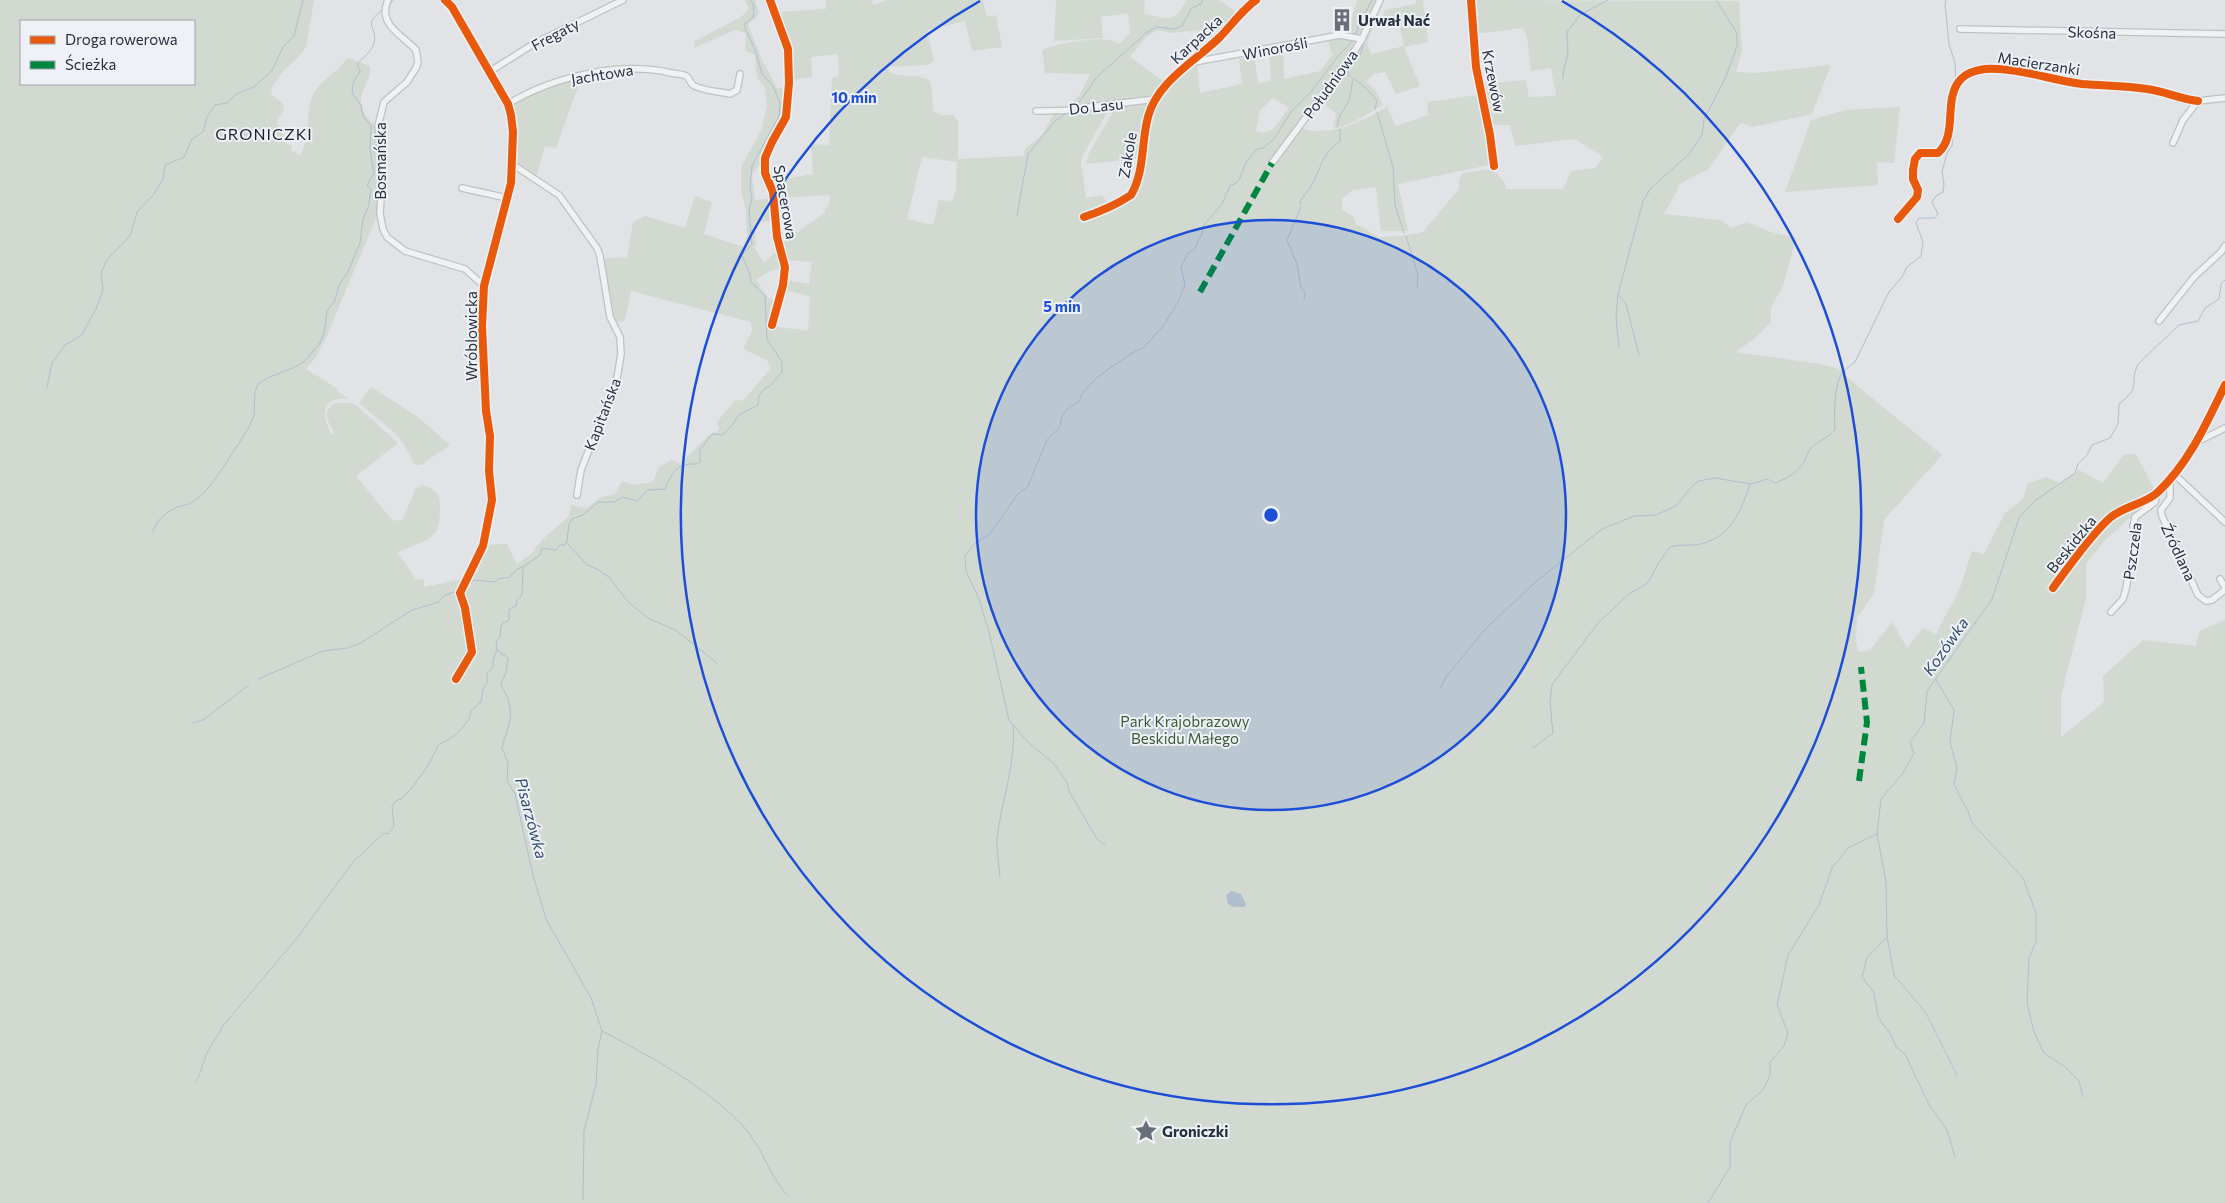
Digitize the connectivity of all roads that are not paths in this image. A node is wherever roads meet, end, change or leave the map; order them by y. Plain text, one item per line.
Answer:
1 (388, 0) edge
2 (445, 0) edge
3 (623, 0) edge
4 (770, 0) edge
5 (1256, 0) edge
6 (1380, 0) edge
7 (1471, 0) edge
8 (1960, 29) dead end
9 (2225, 34) edge
10 (1362, 39) junction
11 (1189, 63) junction
12 (490, 72) junction
13 (740, 74) dead end
14 (2225, 98) edge
15 (1156, 99) junction
16 (2198, 102) junction
17 (508, 104) junction
18 (1036, 110) dead end
19 (2173, 143) dead end
20 (1272, 163) dead end
21 (512, 164) junction
22 (1494, 166) dead end
23 (462, 188) dead end
24 (507, 198) junction
25 (1084, 217) dead end
26 (1898, 219) dead end
27 (2225, 246) edge
28 (484, 286) junction
29 (2159, 321) dead end
30 (772, 325) dead end
31 (2225, 385) edge
32 (2225, 428) edge
33 (2197, 442) junction
34 (2172, 476) junction
35 (2157, 494) junction
36 (577, 495) dead end
37 (2225, 522) edge
38 (2220, 579) dead end
39 (2053, 588) dead end
40 (2225, 588) edge
41 (2111, 612) dead end
42 (456, 679) dead end

1 - 28 street, Bosmańska
2 - 12 street, Wróblowicka
3 - 12 street, Fregaty
4 - 30 street, Spacerowa
5 - 11 street, Karpacka
6 - 10 street, Południowa
7 - 22 street, Krzewów
8 - 9 street, Skośna
10 - 11 street, Winorośli
10 - 20 street, Południowa
11 - 15 street, Karpacka
12 - 17 street, Wróblowicka
13 - 17 street, Jachtowa
14 - 16 street
15 - 18 street, Do Lasu
15 - 25 street, Zakole
16 - 19 street
16 - 26 street, Macierzanki
17 - 21 street, Wróblowicka
21 - 24 street, Wróblowicka
21 - 36 street, Kapitańska
23 - 24 street
24 - 28 street, Wróblowicka
27 - 29 street
28 - 42 street, Wróblowicka
31 - 33 street, Beskidzka
32 - 33 street
33 - 34 street, Beskidzka
34 - 35 street, Beskidzka
34 - 37 street
34 - 40 street, Źródlana
35 - 39 street, Beskidzka
35 - 41 street, Pszczela
38 - 40 street, Źródlana

